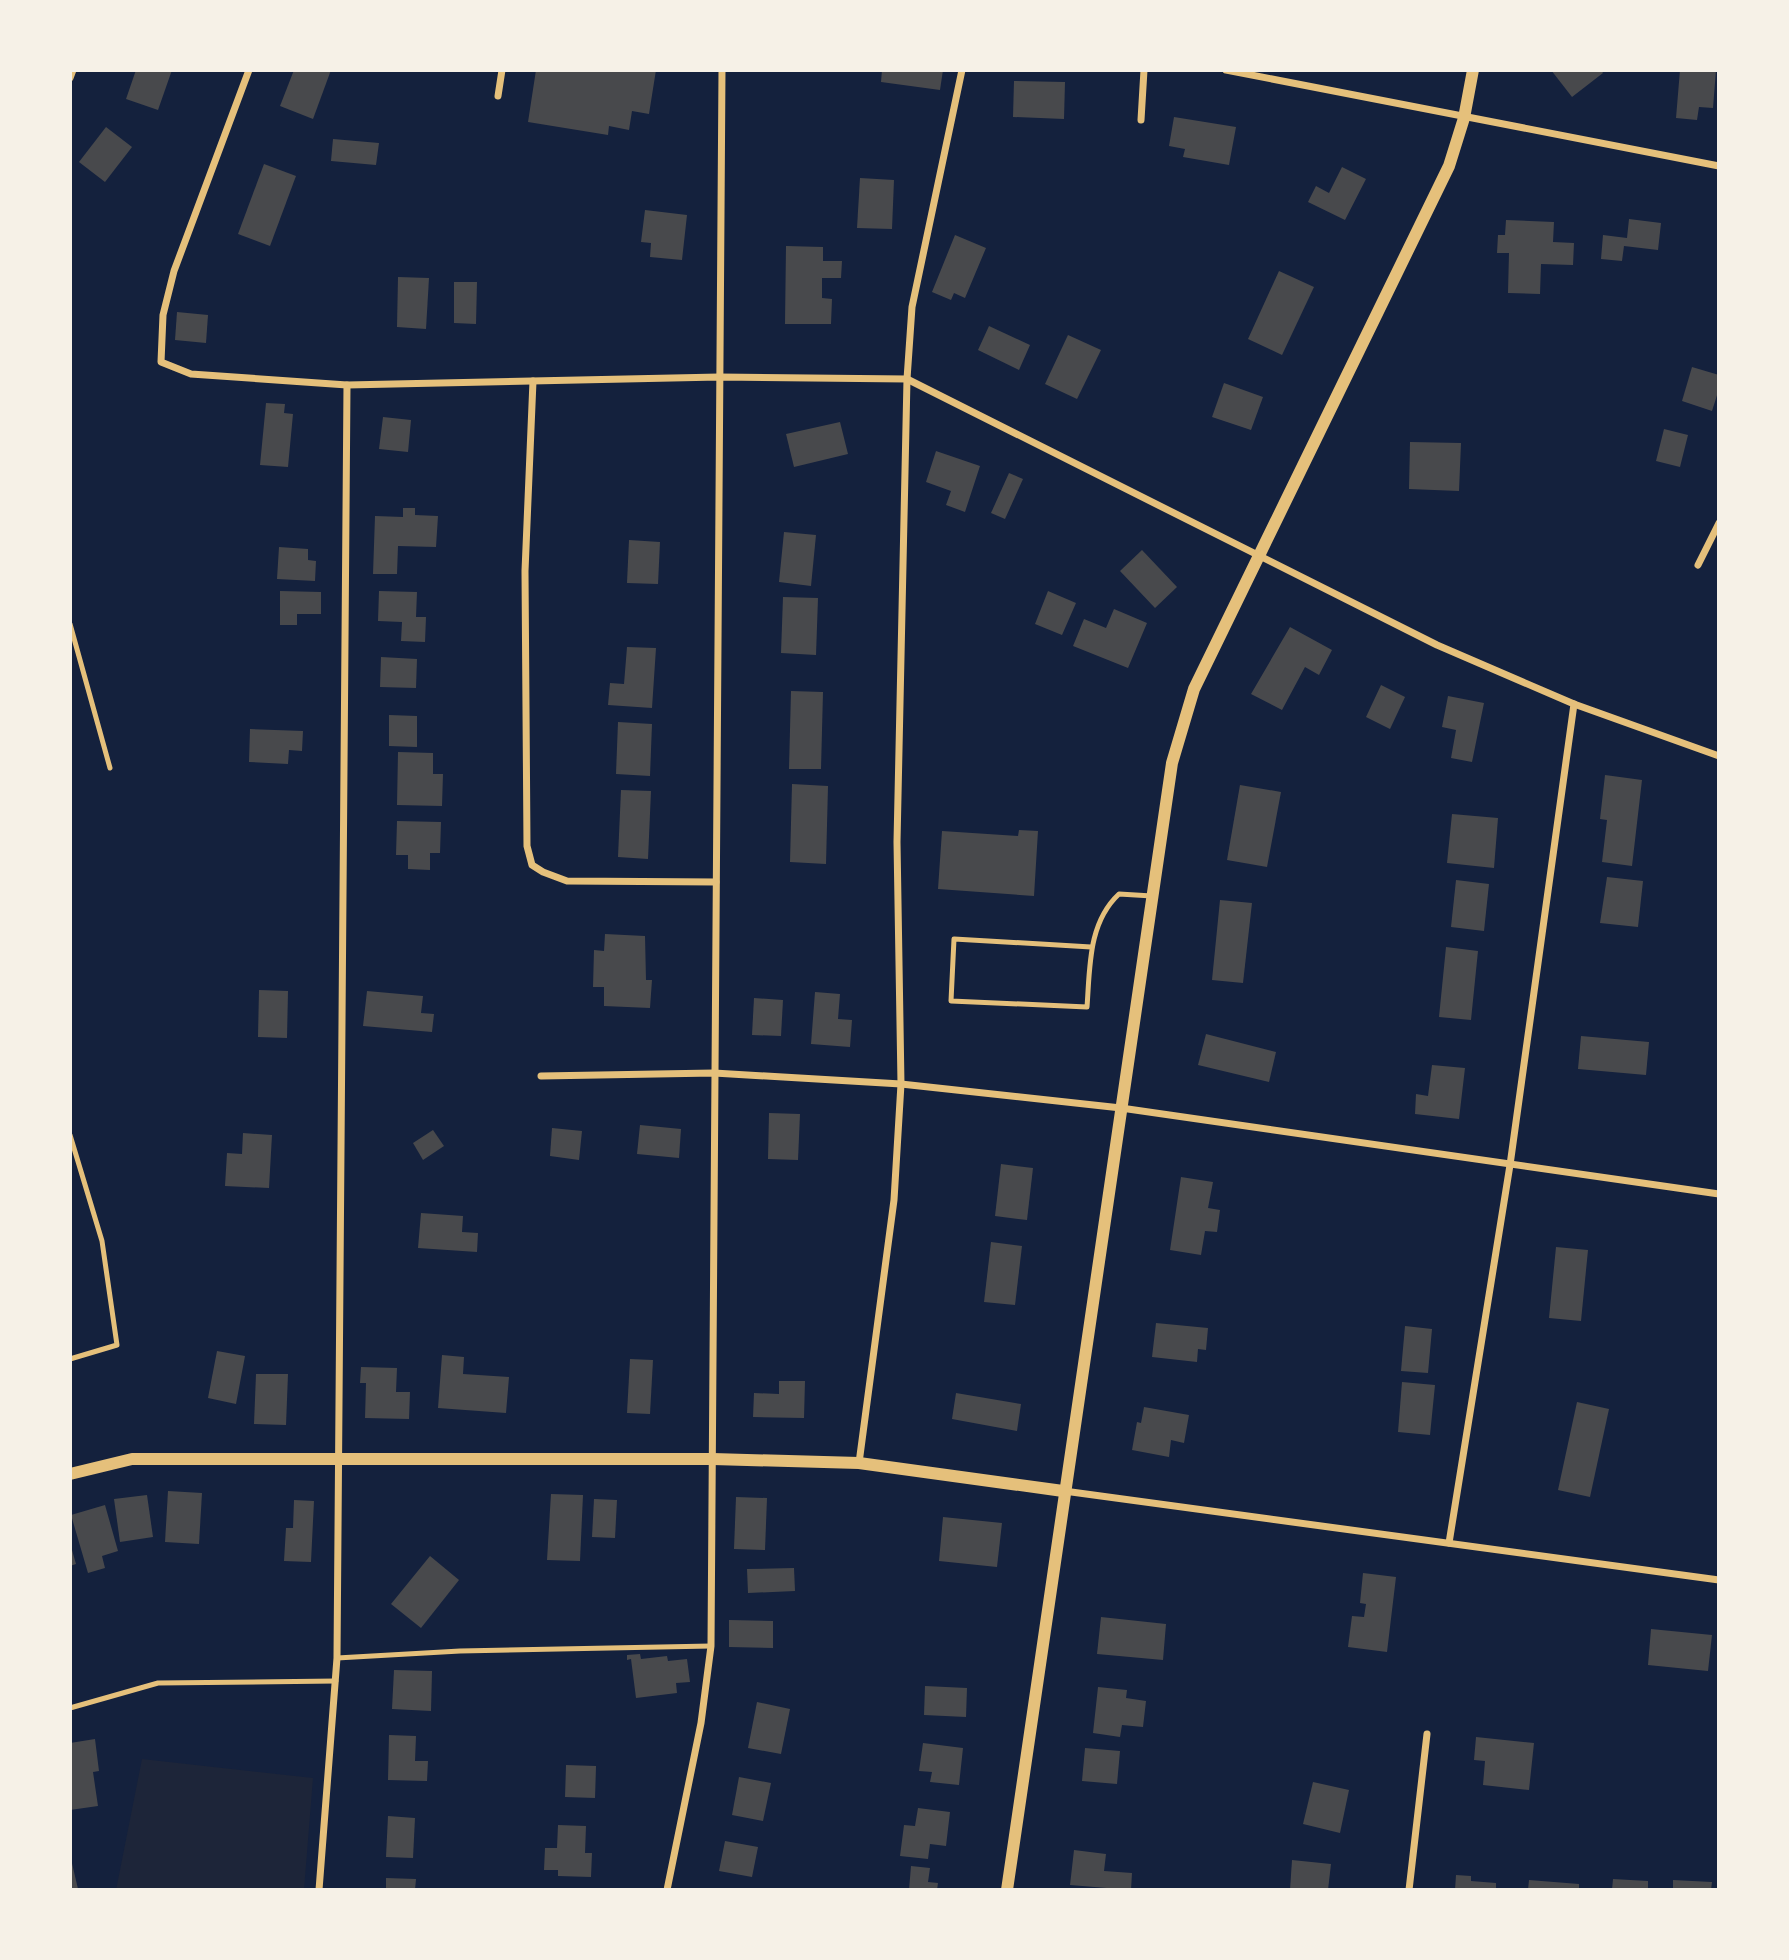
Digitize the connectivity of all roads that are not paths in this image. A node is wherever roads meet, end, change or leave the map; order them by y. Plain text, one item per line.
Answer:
1 (73, 70) edge
2 (249, 70) edge
3 (502, 70) edge
4 (722, 70) edge
5 (962, 70) edge
6 (1144, 70) edge
7 (1226, 70) edge
8 (1473, 70) edge
9 (70, 78) edge
10 (498, 96) dead end
11 (1464, 118) junction
12 (1141, 120) dead end
13 (1719, 166) edge
14 (719, 377) junction
15 (907, 379) junction
16 (533, 381) junction
17 (347, 385) junction
18 (1719, 523) edge
19 (1261, 555) junction
20 (1698, 565) dead end
21 (70, 624) edge
22 (1574, 704) junction
23 (1719, 756) edge
24 (110, 768) dead end
25 (716, 882) junction
26 (1152, 896) junction
27 (1091, 947) junction
28 (715, 1073) junction
29 (541, 1076) dead end
30 (901, 1084) junction
31 (1121, 1108) junction
32 (70, 1135) edge
33 (1510, 1165) junction
34 (1719, 1194) edge
35 (70, 1359) edge
36 (338, 1458) junction
37 (713, 1459) junction
38 (859, 1462) junction
39 (70, 1474) edge
40 (1063, 1491) junction
41 (1449, 1543) junction
42 (1719, 1580) edge
43 (710, 1646) junction
44 (337, 1658) junction
45 (337, 1681) junction
46 (70, 1708) edge
47 (1427, 1734) dead end
48 (319, 1890) edge
49 (667, 1890) edge
50 (1007, 1890) edge
51 (1409, 1890) edge

1 - 9 street
2 - 17 street
3 - 10 street
4 - 14 street
5 - 15 street
6 - 12 street
7 - 11 street
8 - 11 street
11 - 13 street
11 - 19 street
14 - 15 street
14 - 16 street
14 - 25 street
15 - 19 street
15 - 30 street
16 - 17 street
16 - 25 street
17 - 36 street
18 - 20 street
19 - 22 street
19 - 26 street
21 - 24 lane
22 - 23 street
22 - 33 street
25 - 28 street
26 - 27 lane
26 - 31 street
27 - 27 lane
28 - 29 street
28 - 30 street
28 - 37 street
30 - 31 street
30 - 38 street
31 - 33 street
31 - 40 street
32 - 35 lane
33 - 34 street
33 - 41 street
36 - 37 street
36 - 39 street
36 - 44 street
37 - 38 street
37 - 43 street
38 - 40 street
40 - 41 street
40 - 50 street
41 - 42 street
43 - 44 lane
43 - 49 street
44 - 45 street
45 - 46 lane
45 - 48 street
47 - 51 street

